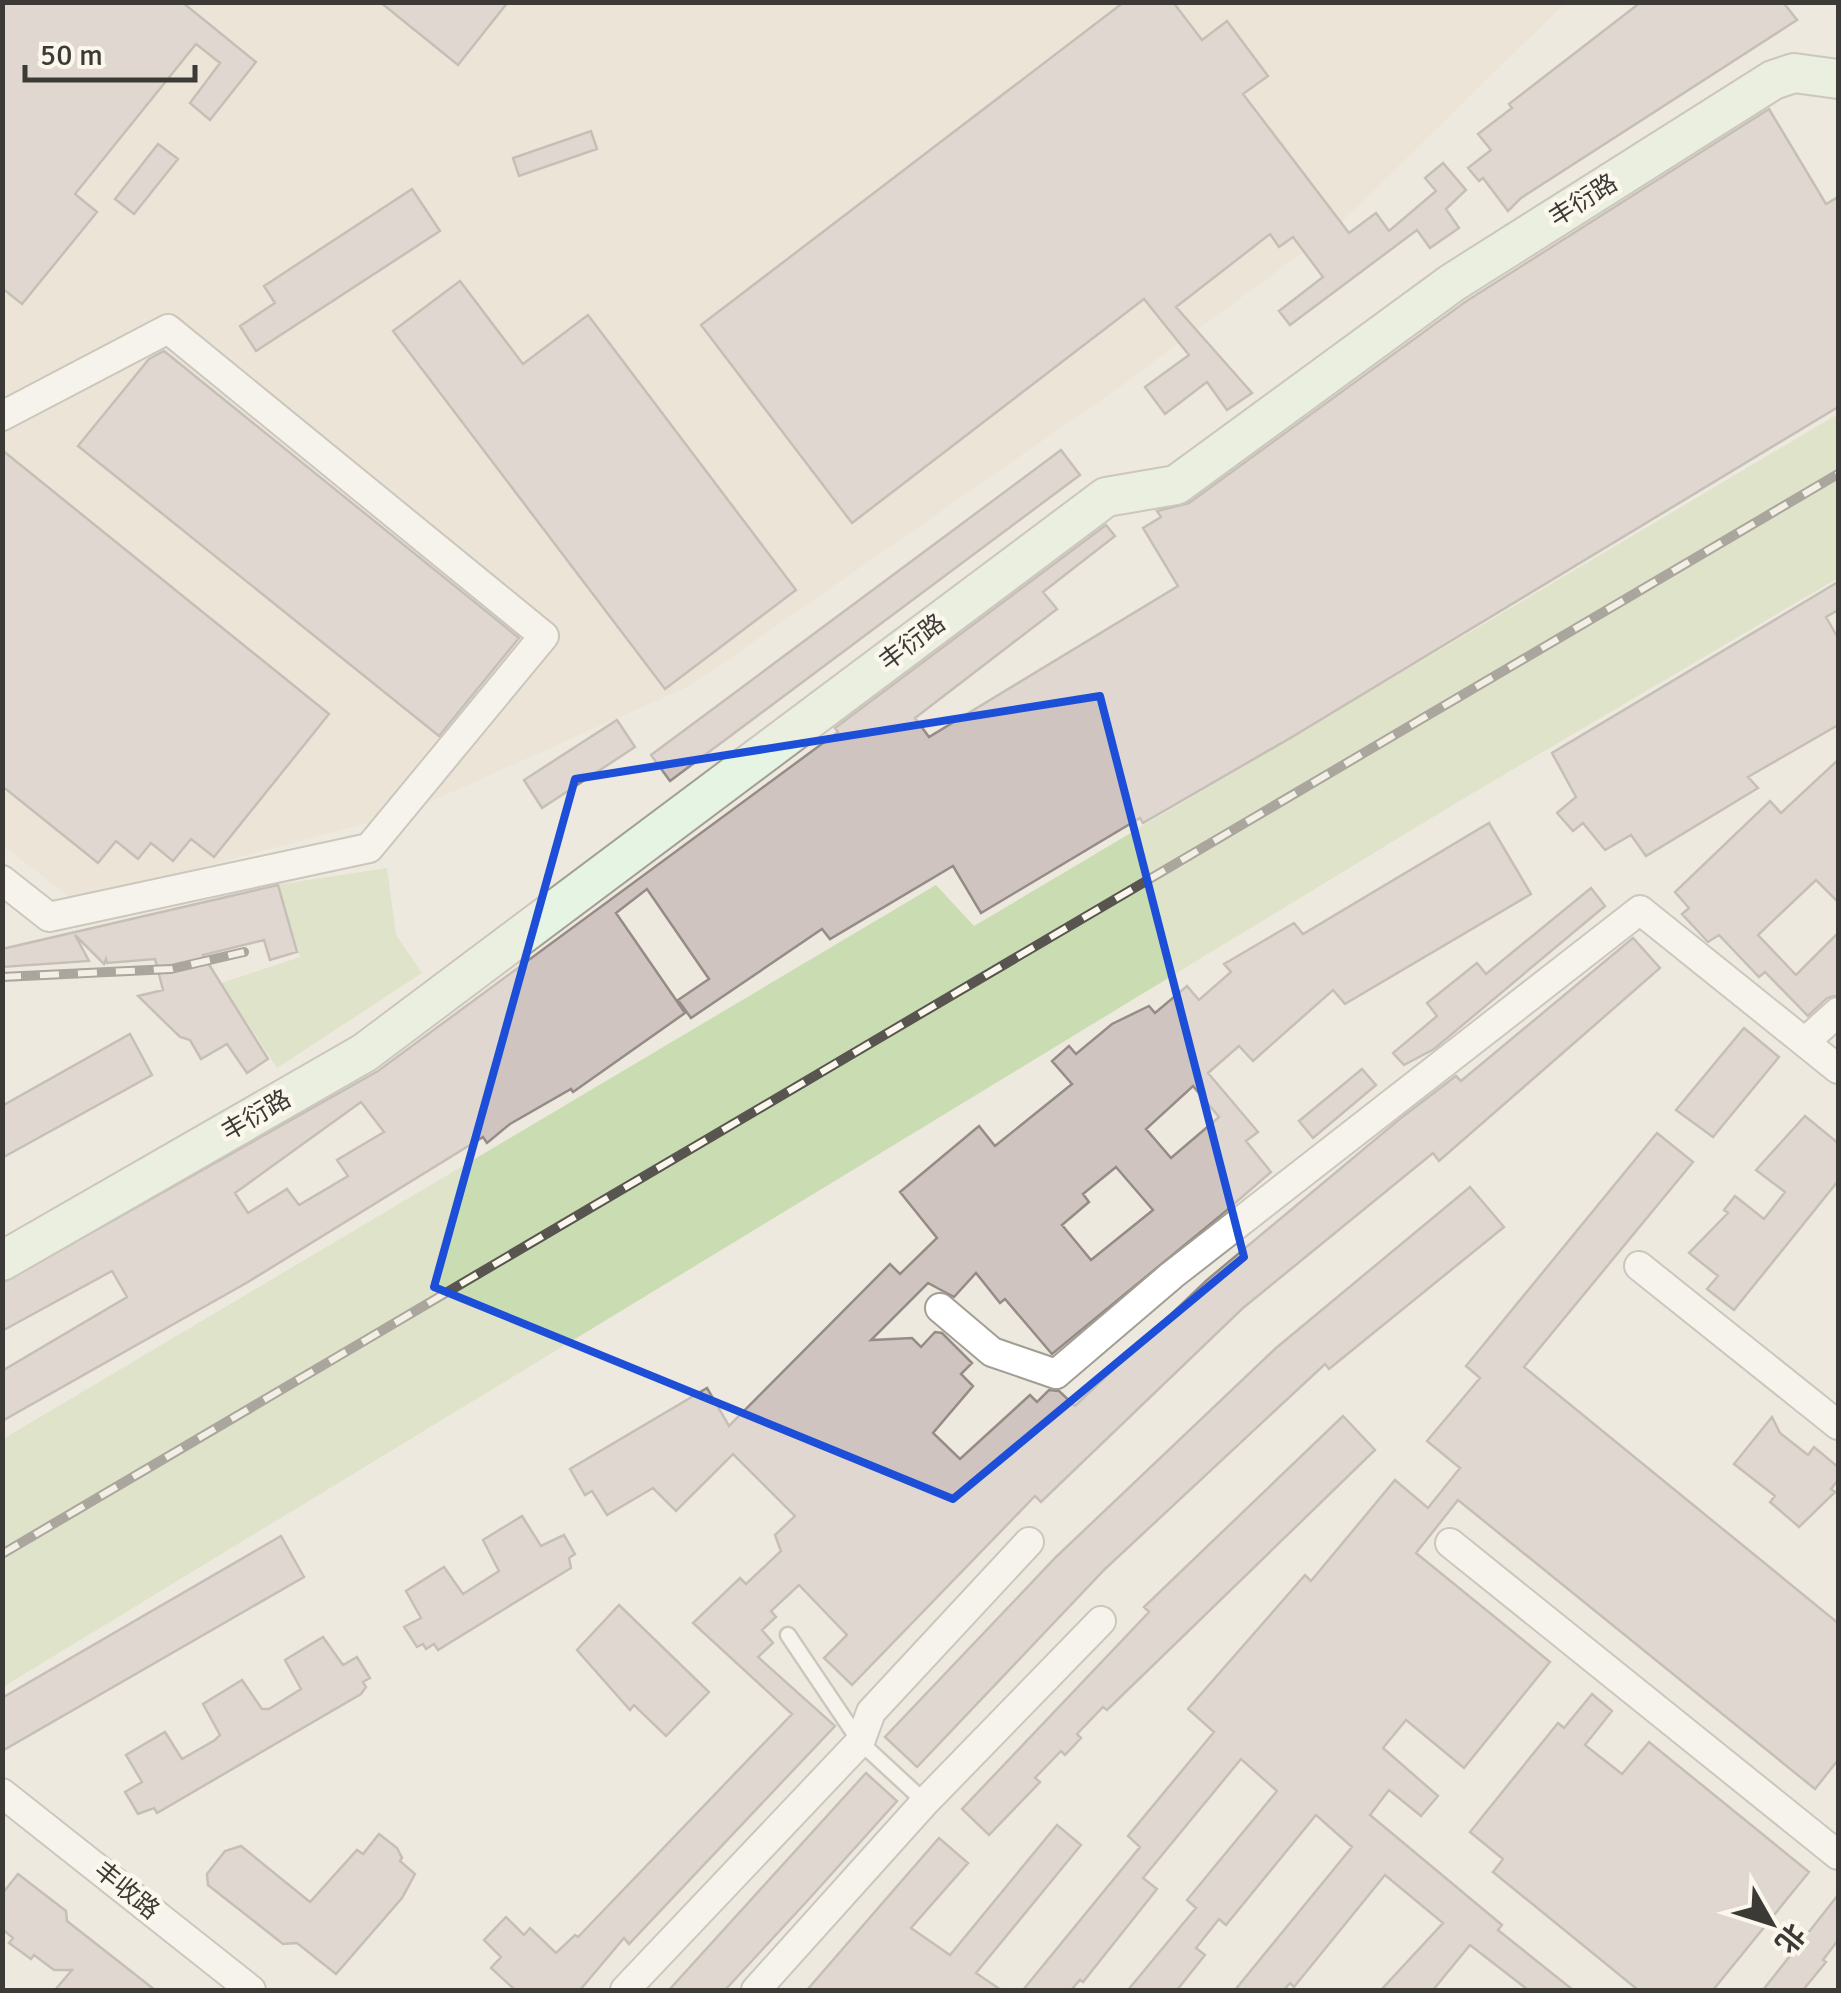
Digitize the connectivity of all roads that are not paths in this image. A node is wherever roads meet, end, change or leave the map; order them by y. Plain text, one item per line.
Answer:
1 (1838, 79) edge
2 (2, 416) edge
3 (2, 880) edge
4 (1838, 1012) edge
5 (1804, 1042) junction
6 (1838, 1070) edge
7 (2, 1261) edge
8 (1639, 1266) dead end
9 (940, 1308) dead end
10 (1838, 1425) edge
11 (1029, 1542) dead end
12 (1450, 1543) dead end
13 (1101, 1620) dead end
14 (788, 1636) dead end
15 (860, 1742) junction
16 (2, 1792) edge
17 (926, 1802) junction
18 (1838, 1854) edge
19 (250, 1990) edge
20 (625, 1990) edge
21 (756, 1990) edge

1 - 7 street, 丰衍路
2 - 3 street
4 - 5 street
5 - 6 street
5 - 9 street
8 - 10 street
11 - 15 street
12 - 18 street
13 - 17 street
14 - 15 lane
15 - 17 lane
15 - 20 street
16 - 19 street, 丰收路
17 - 21 street

